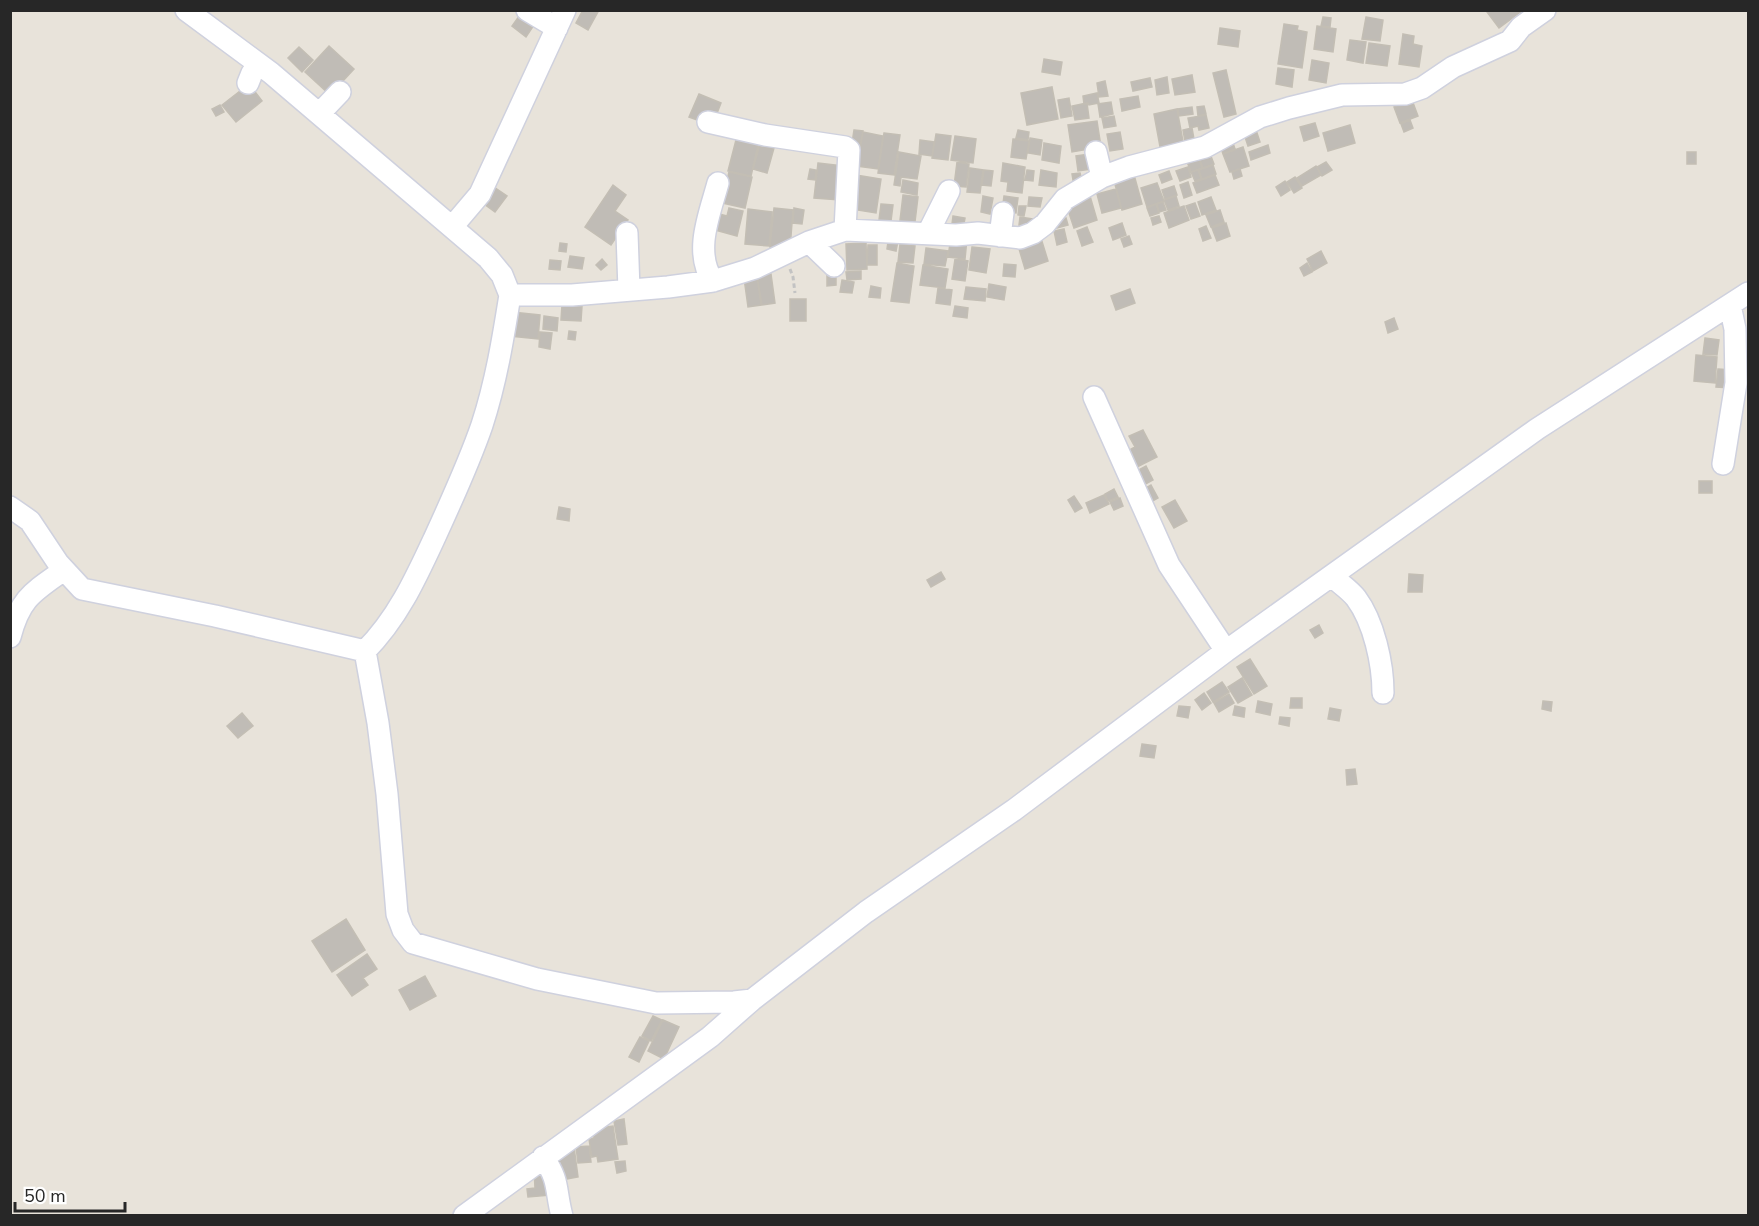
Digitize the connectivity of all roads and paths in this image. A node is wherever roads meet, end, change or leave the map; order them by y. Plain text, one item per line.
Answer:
1 (186, 10) edge
2 (527, 10) edge
3 (1545, 10) edge
4 (561, 19) edge
5 (261, 66) junction
6 (248, 83) dead end
7 (340, 92) dead end
8 (320, 114) junction
9 (708, 122) dead end
10 (1096, 152) dead end
11 (1102, 177) junction
12 (718, 183) dead end
13 (949, 191) dead end
14 (1003, 213) dead end
15 (452, 227) junction
16 (845, 230) junction
17 (627, 233) dead end
18 (928, 233) junction
19 (1000, 236) junction
20 (809, 242) junction
21 (779, 256) junction
22 (834, 266) dead end
23 (713, 281) junction
24 (629, 291) junction
25 (795, 293) dead end
26 (1749, 293) edge
27 (510, 295) junction
28 (1730, 305) junction
29 (1094, 397) dead end
30 (1722, 464) dead end
31 (10, 507) edge
32 (64, 570) junction
33 (1332, 576) junction
34 (10, 637) edge
35 (365, 651) junction
36 (1227, 651) junction
37 (1383, 693) dead end
38 (752, 1000) junction
39 (543, 1157) junction
40 (464, 1215) edge
41 (562, 1215) edge

1 - 5 street
2 - 4 street
3 - 11 street
4 - 15 street
5 - 6 street
5 - 8 street
7 - 8 street
8 - 15 street
9 - 16 street
10 - 11 street
11 - 19 street
12 - 23 street
13 - 18 street
14 - 19 street
15 - 27 street
16 - 18 street
16 - 20 street
17 - 24 street
18 - 19 street
20 - 21 street
20 - 22 street
21 - 23 street
21 - 25 path
23 - 24 street
24 - 27 street
26 - 28 street
27 - 35 street
28 - 30 street
28 - 33 street
29 - 36 street
31 - 32 street
32 - 34 street
32 - 35 street
33 - 36 street
33 - 37 street
35 - 38 street
36 - 38 street
38 - 39 street
39 - 40 street
39 - 41 street

